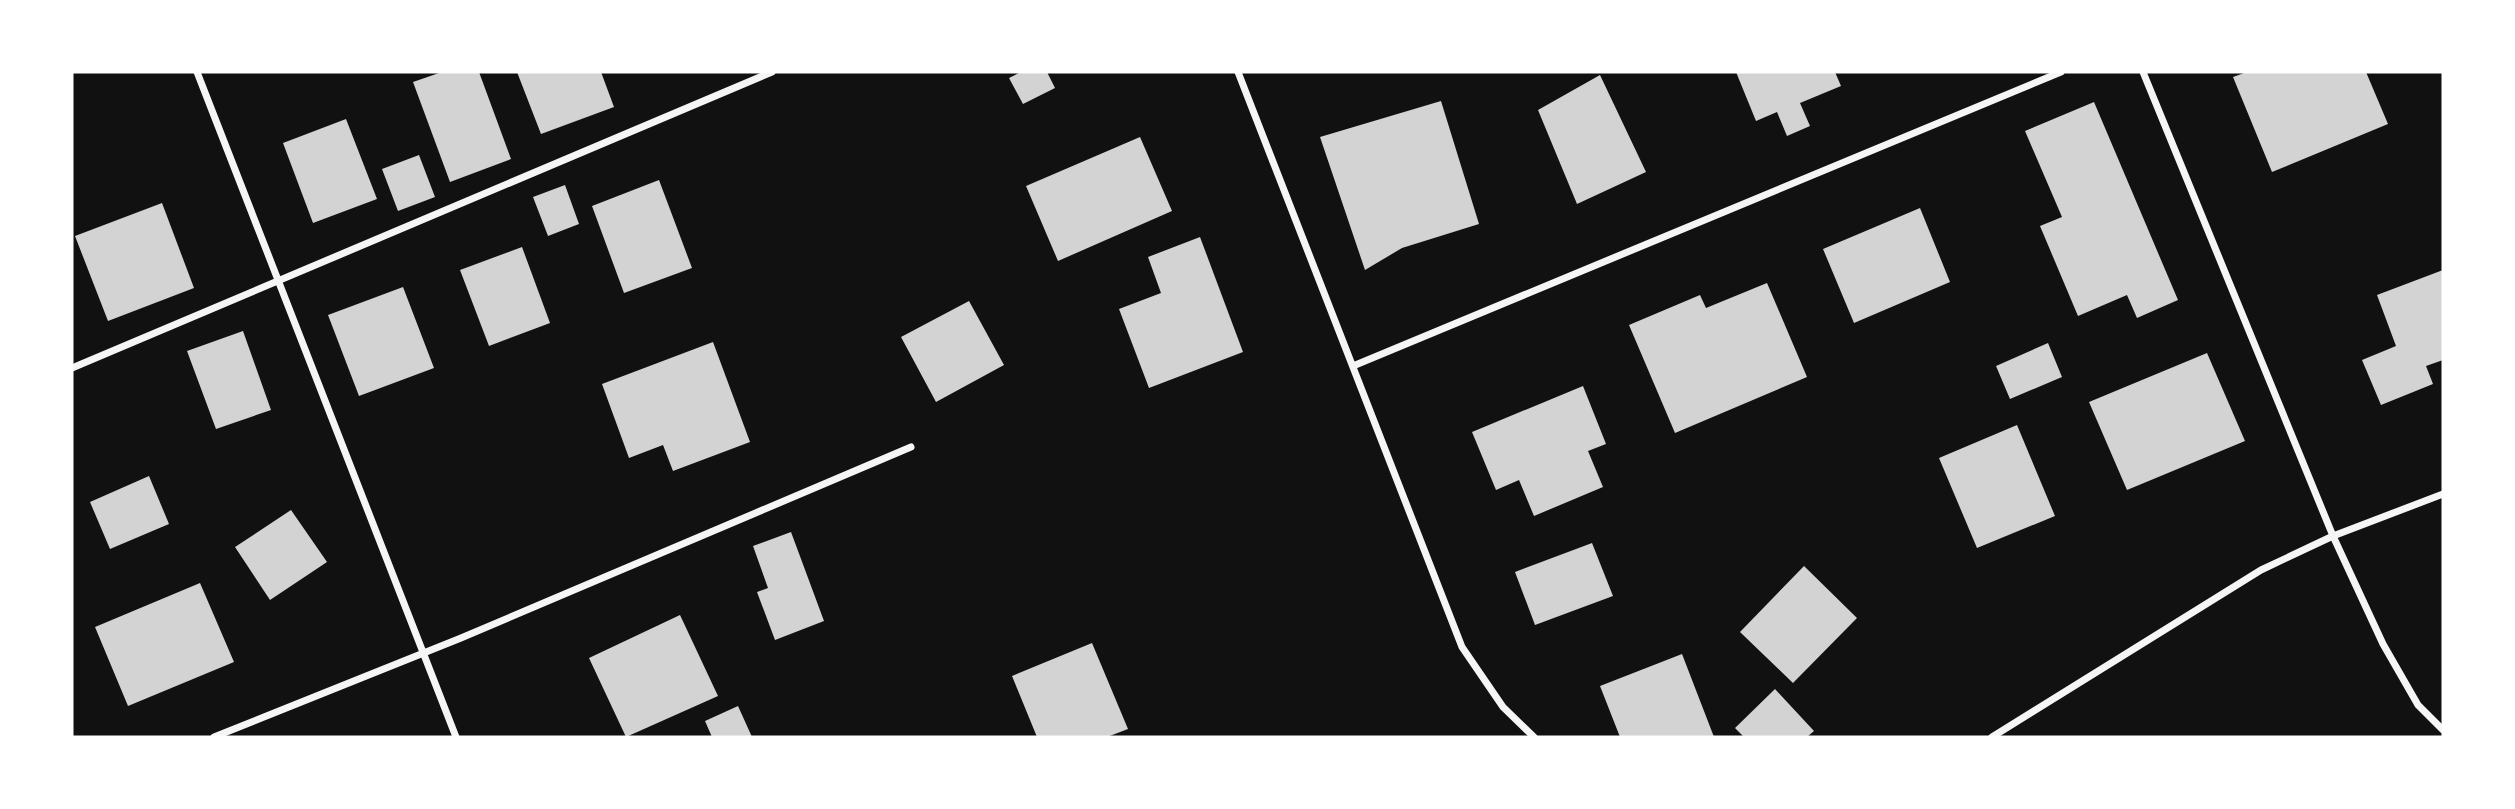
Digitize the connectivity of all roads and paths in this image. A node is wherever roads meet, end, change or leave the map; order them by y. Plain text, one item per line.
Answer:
1 (197, 72) edge
2 (772, 72) edge
3 (1238, 72) edge
4 (2061, 72) edge
5 (2143, 72) edge
6 (278, 279) junction
7 (1353, 366) junction
8 (72, 368) edge
9 (911, 447) dead end
10 (2443, 494) edge
11 (2333, 536) junction
12 (423, 654) junction
13 (2443, 730) edge
14 (214, 737) edge
15 (456, 737) edge
16 (1534, 737) edge
17 (1992, 737) edge

1 - 6 street
2 - 6 street
3 - 7 street
4 - 7 street
5 - 11 street
6 - 8 street
6 - 12 street
7 - 16 street
9 - 12 street
10 - 11 street
11 - 13 street
11 - 17 street
12 - 14 street
12 - 15 street

